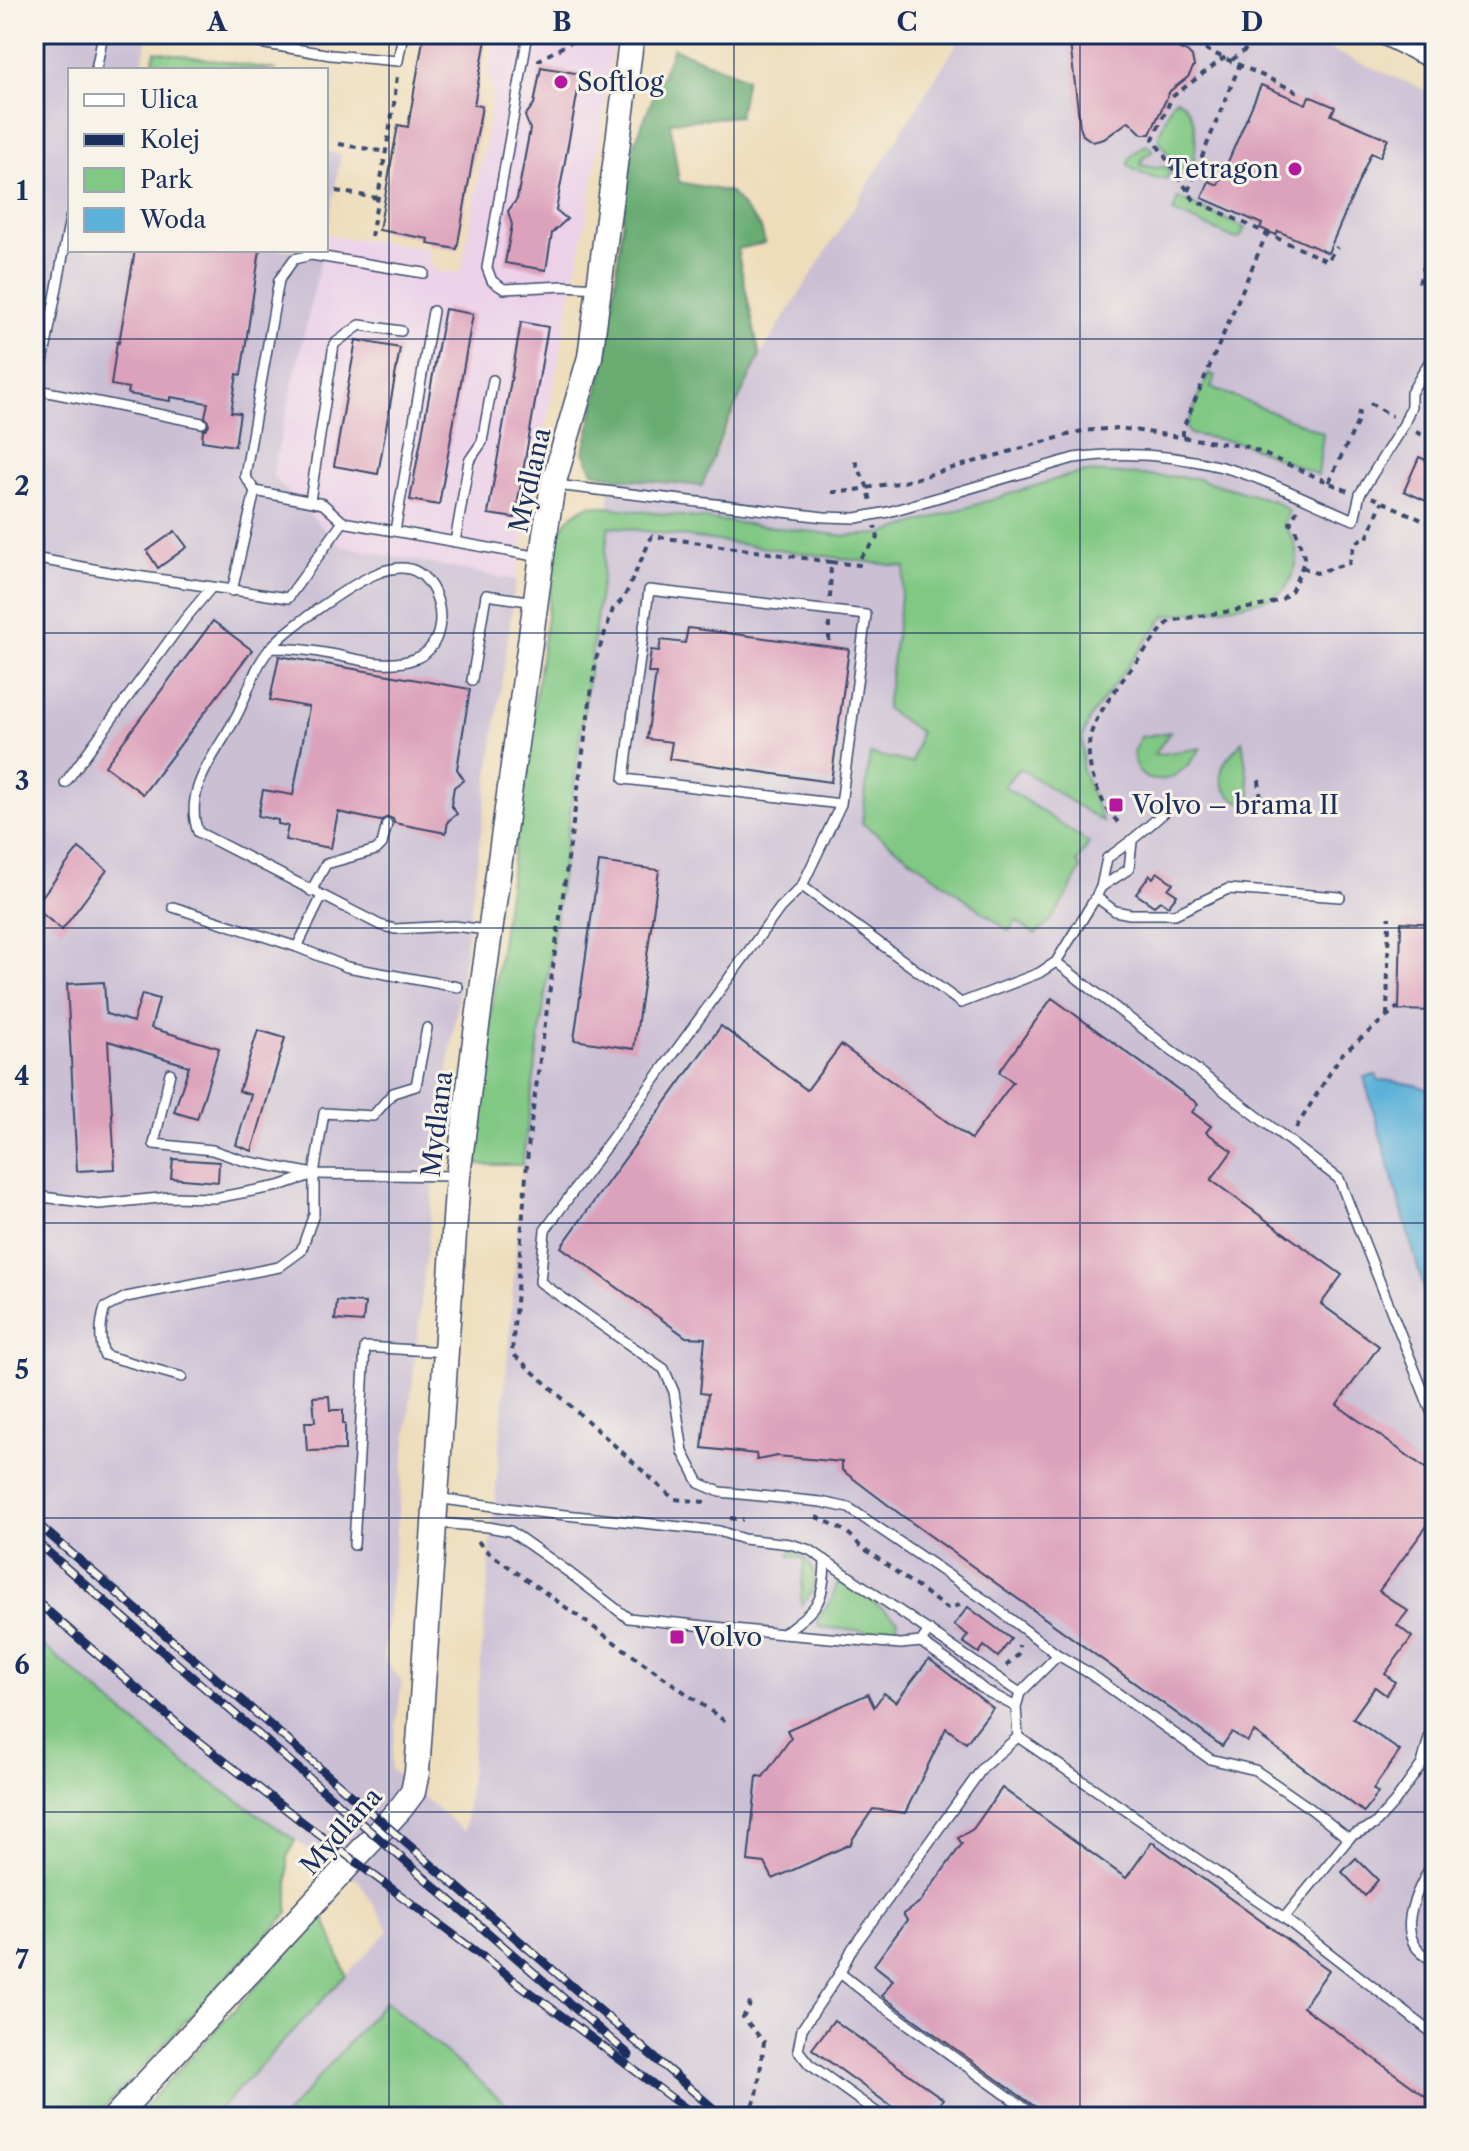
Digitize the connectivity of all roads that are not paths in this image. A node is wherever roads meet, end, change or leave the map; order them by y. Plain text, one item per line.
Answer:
1 (103, 34) edge
2 (206, 34) edge
3 (403, 34) edge
4 (528, 34) edge
5 (632, 34) edge
6 (1381, 34) edge
7 (1435, 61) edge
8 (96, 68) edge
9 (34, 112) edge
10 (34, 124) edge
11 (68, 229) edge
12 (424, 273) dead end
13 (600, 289) junction
14 (433, 311) dead end
15 (401, 331) dead end
16 (1435, 352) edge
17 (493, 380) dead end
18 (38, 390) junction
19 (34, 410) edge
20 (202, 423) dead end
21 (553, 485) junction
22 (255, 491) junction
23 (310, 501) junction
24 (343, 522) junction
25 (395, 531) junction
26 (455, 542) junction
27 (542, 557) junction
28 (34, 558) edge
29 (211, 588) junction
30 (232, 591) junction
31 (535, 602) junction
32 (270, 648) junction
33 (472, 680) dead end
34 (65, 783) dead end
35 (841, 804) junction
36 (1165, 812) dead end
37 (387, 824) dead end
38 (1132, 842) junction
39 (802, 886) junction
40 (1101, 887) junction
41 (311, 891) junction
42 (322, 896) junction
43 (1096, 897) junction
44 (1340, 897) dead end
45 (173, 907) dead end
46 (490, 930) junction
47 (297, 947) junction
48 (1056, 962) junction
49 (458, 987) dead end
50 (427, 1028) dead end
51 (170, 1073) dead end
52 (314, 1174) junction
53 (458, 1176) junction
54 (34, 1196) edge
55 (446, 1352) junction
56 (182, 1377) dead end
57 (1435, 1421) edge
58 (434, 1510) junction
59 (354, 1545) dead end
60 (825, 1560) junction
61 (929, 1630) junction
62 (783, 1634) junction
63 (921, 1642) junction
64 (1058, 1655) junction
65 (1020, 1693) junction
66 (1016, 1707) junction
67 (1435, 1715) edge
68 (1018, 1737) junction
69 (1349, 1839) junction
70 (1435, 1859) edge
71 (1284, 1918) junction
72 (1435, 1961) edge
73 (840, 1973) junction
74 (1435, 2035) edge
75 (115, 2117) edge
76 (883, 2117) edge
77 (1037, 2117) edge

1 - 8 lane
2 - 3 lane
4 - 13 lane
5 - 13 street, Mydlana
6 - 7 street
9 - 10 lane
11 - 18 lane
12 - 22 lane
13 - 21 street, Mydlana
14 - 25 lane
15 - 23 lane
16 - 21 lane
17 - 26 lane
18 - 19 lane
18 - 20 lane
21 - 27 street, Mydlana
22 - 23 lane
22 - 30 lane
23 - 24 lane
24 - 25 lane
24 - 30 lane
25 - 26 lane
26 - 27 lane
27 - 31 street, Mydlana
28 - 29 lane
29 - 30 lane
29 - 34 lane
31 - 33 lane
31 - 46 street, Mydlana
32 - 32 lane
32 - 41 lane
35 - 35 lane
35 - 39 lane
36 - 38 lane
37 - 41 lane
38 - 40 lane
38 - 40 lane
39 - 48 lane
39 - 64 lane
40 - 43 lane
41 - 42 lane
42 - 46 lane
42 - 47 lane
43 - 44 lane
43 - 48 lane
45 - 47 lane
46 - 53 street, Mydlana
47 - 49 lane
48 - 57 lane
50 - 52 lane
51 - 52 lane
52 - 53 lane
52 - 54 lane
52 - 56 lane
53 - 55 street, Mydlana
55 - 58 street, Mydlana
55 - 59 lane
58 - 60 lane
58 - 62 lane
58 - 75 street, Mydlana
60 - 61 lane
60 - 62 lane
61 - 63 lane
61 - 65 lane
62 - 63 lane
63 - 66 lane
64 - 65 lane
64 - 69 lane
65 - 66 lane
66 - 68 lane
67 - 69 lane
68 - 71 lane
68 - 73 lane
69 - 71 lane
70 - 72 lane
71 - 74 lane
73 - 76 lane
73 - 77 lane

